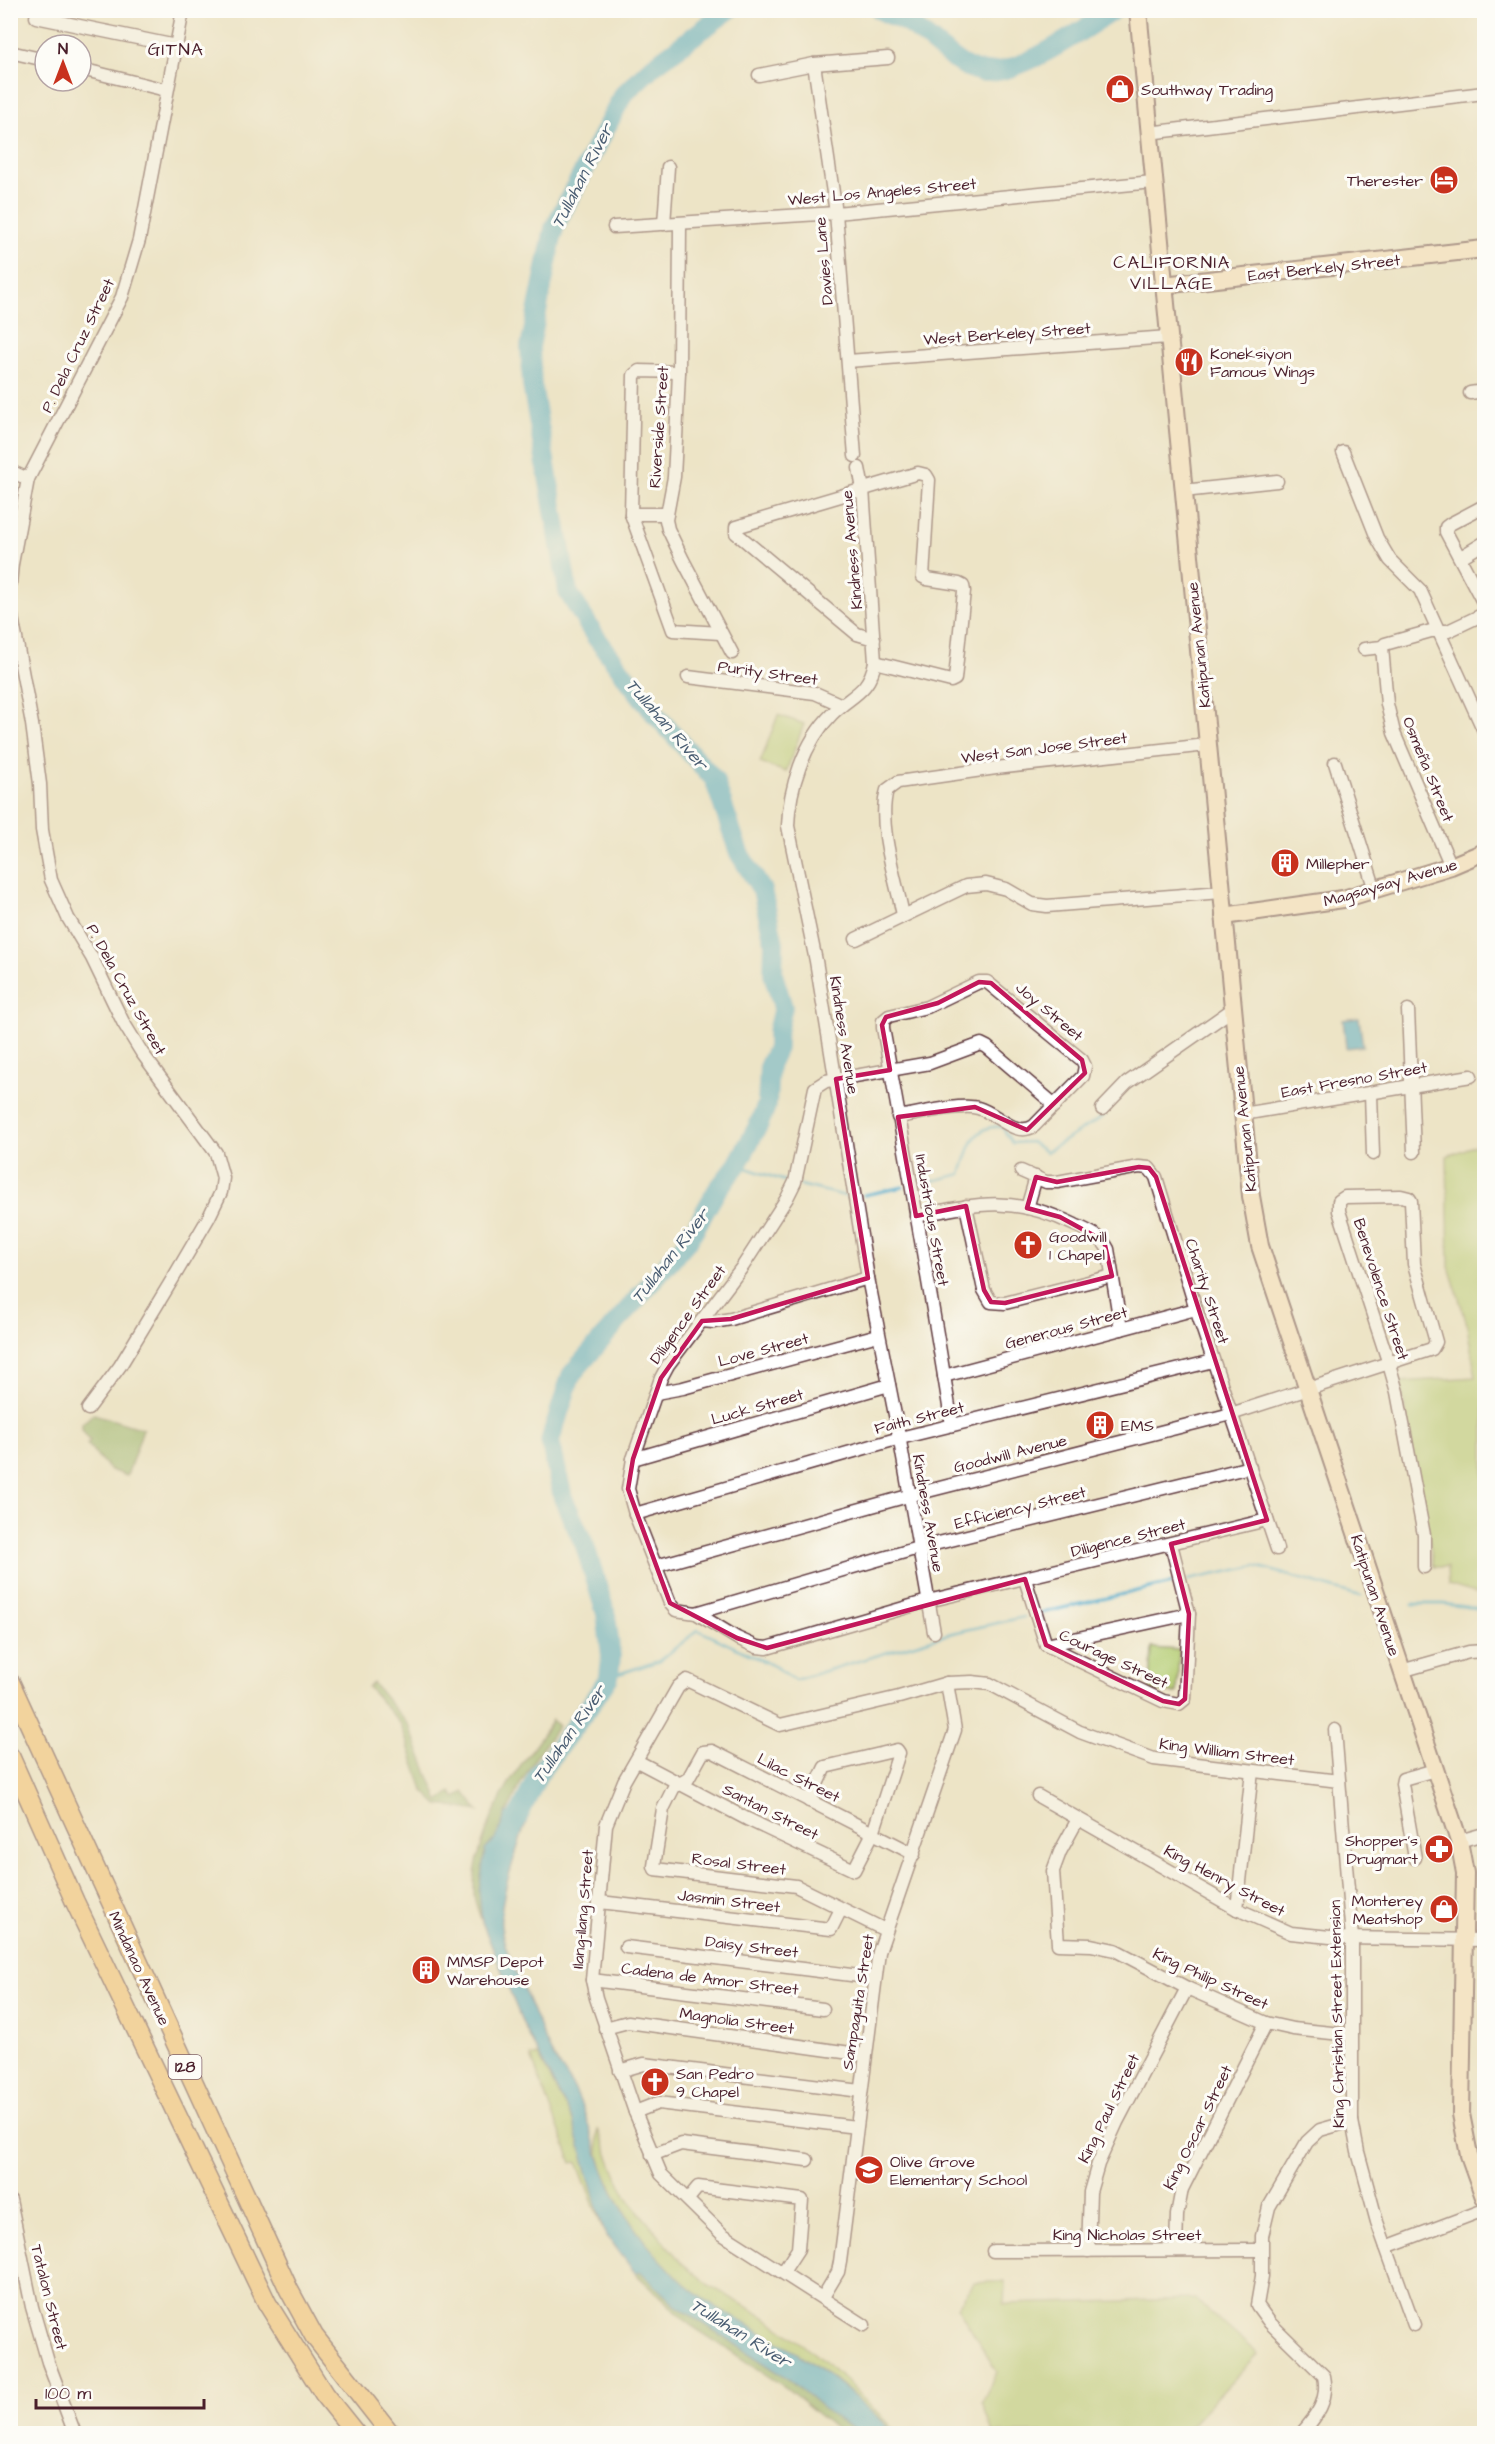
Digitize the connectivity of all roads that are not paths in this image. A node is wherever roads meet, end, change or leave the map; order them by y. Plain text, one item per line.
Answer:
1 (183, 10) edge
2 (36, 17) dead end
3 (1139, 19) edge
4 (176, 46) junction
5 (10, 52) edge
6 (33, 57) edge
7 (888, 58) dead end
8 (814, 64) junction
9 (93, 72) edge
10 (759, 75) dead end
11 (166, 90) junction
12 (1485, 93) edge
13 (1148, 134) junction
14 (668, 167) dead end
15 (1153, 182) junction
16 (836, 213) junction
17 (664, 224) junction
18 (680, 224) junction
19 (614, 227) dead end
20 (1485, 249) edge
21 (1163, 285) junction
22 (1168, 337) junction
23 (849, 361) junction
24 (679, 372) junction
25 (1485, 391) edge
26 (1470, 393) dead end
27 (1344, 452) dead end
28 (857, 462) joint
29 (10, 471) edge
30 (28, 479) junction
31 (1277, 481) dead end
32 (863, 489) junction
33 (1183, 491) junction
34 (1485, 506) edge
35 (631, 514) junction
36 (667, 514) junction
37 (1485, 543) edge
38 (1461, 557) junction
39 (1480, 582) edge
40 (10, 584) edge
41 (1485, 604) edge
42 (10, 606) edge
43 (1485, 614) edge
44 (1439, 631) junction
45 (720, 633) junction
46 (874, 639) junction
47 (1382, 646) junction
48 (1364, 650) dead end
49 (732, 653) dead end
50 (876, 662) junction
51 (688, 677) dead end
52 (842, 705) junction
53 (1480, 707) edge
54 (1485, 731) edge
55 (1207, 745) junction
56 (1335, 763) dead end
57 (1485, 852) edge
58 (1451, 866) junction
59 (1375, 890) junction
60 (1221, 892) junction
61 (903, 915) junction
62 (1224, 916) junction
63 (856, 939) dead end
64 (1233, 1010) junction
65 (1408, 1010) dead end
66 (883, 1021) joint
67 (890, 1070) junction
68 (1472, 1076) dead end
69 (836, 1079) junction
70 (1412, 1086) junction
71 (1371, 1094) junction
72 (1055, 1105) junction
73 (1101, 1108) dead end
74 (1243, 1114) junction
75 (898, 1117) junction
76 (1414, 1152) dead end
77 (1373, 1154) dead end
78 (1021, 1171) dead end
79 (1036, 1177) junction
80 (966, 1206) junction
81 (1027, 1208) junction
82 (916, 1216) junction
83 (1112, 1276) junction
84 (867, 1278) junction
85 (1196, 1310) junction
86 (702, 1321) junction
87 (1121, 1329) junction
88 (878, 1335) junction
89 (1436, 1342) joint
90 (1213, 1361) junction
91 (1389, 1364) junction
92 (944, 1376) junction
93 (890, 1385) junction
94 (1308, 1390) junction
95 (656, 1393) junction
96 (88, 1409) dead end
97 (1231, 1414) junction
98 (952, 1425) junction
99 (900, 1438) junction
100 (633, 1459) junction
101 (1250, 1467) junction
102 (909, 1496) junction
103 (635, 1514) junction
104 (1267, 1520) junction
105 (1171, 1544) junction
106 (918, 1548) junction
107 (1277, 1550) dead end
108 (656, 1566) junction
109 (1424, 1567) dead end
110 (1025, 1579) junction
111 (928, 1601) junction
112 (696, 1613) junction
113 (1189, 1614) junction
114 (934, 1632) dead end
115 (1046, 1645) junction
116 (1485, 1651) edge
117 (1401, 1671) junction
118 (10, 1682) edge
119 (947, 1683) junction
120 (1335, 1731) dead end
121 (10, 1756) edge
122 (637, 1761) junction
123 (1435, 1770) junction
124 (1252, 1771) junction
125 (1339, 1781) junction
126 (681, 1783) junction
127 (1038, 1796) dead end
128 (809, 1801) junction
129 (1078, 1819) junction
130 (873, 1833) junction
131 (1485, 1834) edge
132 (1459, 1841) junction
133 (914, 1854) junction
134 (1415, 1858) dead end
135 (654, 1866) joint
136 (600, 1902) junction
137 (841, 1909) junction
138 (1238, 1909) junction
139 (885, 1930) junction
140 (1352, 1938) junction
141 (1465, 1940) junction
142 (1485, 1940) edge
143 (626, 1947) dead end
144 (875, 1978) junction
145 (592, 1980) junction
146 (1187, 1988) junction
147 (823, 2008) dead end
148 (1266, 2023) junction
149 (605, 2028) junction
150 (1352, 2035) junction
151 (865, 2055) junction
152 (620, 2071) junction
153 (861, 2091) junction
154 (635, 2112) junction
155 (1352, 2121) junction
156 (856, 2127) junction
157 (652, 2155) junction
158 (807, 2160) dead end
159 (1485, 2197) edge
160 (688, 2199) junction
161 (10, 2200) edge
162 (1485, 2210) edge
163 (1386, 2247) junction
164 (1176, 2250) junction
165 (1261, 2250) junction
166 (993, 2251) dead end
167 (1088, 2251) junction
168 (783, 2272) junction
169 (823, 2297) junction
170 (864, 2325) dead end
171 (1414, 2325) dead end
172 (75, 2433) edge
173 (356, 2433) edge
174 (391, 2433) edge
175 (1301, 2433) edge

1 - 4 street, P. Dela Cruz Street
2 - 4 street
3 - 13 main road, Katipunan Avenue
4 - 11 street, P. Dela Cruz Street
5 - 6 street
7 - 8 street
8 - 10 street
8 - 16 street, Davies Lane
9 - 11 street
11 - 30 street, P. Dela Cruz Street
12 - 13 street
13 - 15 main road, Katipunan Avenue
14 - 17 street
15 - 16 street, West Los Angeles Street
15 - 21 main road, Katipunan Avenue
16 - 18 street, West Los Angeles Street
16 - 23 street, Davies Lane
17 - 18 street, West Los Angeles Street
17 - 19 street, West Los Angeles Street
18 - 24 street, Riverside Street
20 - 21 main road, East Berkely Street
21 - 22 main road, Katipunan Avenue
22 - 23 street, West Berkeley Street
22 - 33 main road, Katipunan Avenue
23 - 28 street, Davies Lane
24 - 35 street
24 - 36 street, Riverside Street
25 - 26 street
27 - 44 street
28 - 32 street, Kindness Avenue
29 - 30 street
30 - 40 street, P. Dela Cruz Street
31 - 33 street
32 - 46 street, Kindness Avenue
32 - 46 street
32 - 50 street
33 - 55 main road, Katipunan Avenue
34 - 38 street
35 - 36 street
35 - 45 street
36 - 45 street, Riverside Street
37 - 38 street
38 - 39 street
39 - 41 street
42 - 96 street, P. Dela Cruz Street
43 - 44 street
44 - 47 street
44 - 53 street
45 - 49 street, Riverside Street
46 - 50 street, Kindness Avenue
47 - 48 street
47 - 58 street, Osmeña Street
50 - 52 street, Kindness Avenue
51 - 52 street, Purity Street
52 - 69 street, Kindness Avenue
53 - 54 street
55 - 60 main road, Katipunan Avenue
55 - 61 street, West San Jose Street
56 - 59 street
57 - 58 main road, Magsaysay Avenue
58 - 59 main road, Magsaysay Avenue
59 - 62 main road, Magsaysay Avenue
60 - 61 street
60 - 62 main road, Katipunan Avenue
61 - 63 street
62 - 64 main road, Katipunan Avenue
64 - 73 street
64 - 74 main road, Katipunan Avenue
65 - 70 street
66 - 67 street, Industrious Street
66 - 72 street, Joy Street
67 - 69 street, Diligence Street
67 - 72 street, Diligence Street
67 - 75 street, Industrious Street
68 - 70 street, East Fresno Street
69 - 84 street, Kindness Avenue
69 - 86 street, Diligence Street
70 - 71 street, East Fresno Street
70 - 76 street
71 - 74 street, East Fresno Street
71 - 77 street
72 - 75 street, Joy Street
74 - 94 main road, Katipunan Avenue
75 - 82 street, Industrious Street
78 - 79 street, Charity Street
79 - 81 street
79 - 85 street, Charity Street
80 - 81 street
80 - 82 street
80 - 83 street
81 - 83 street
82 - 92 street, Industrious Street
83 - 87 street
84 - 86 street
84 - 88 street, Kindness Avenue
85 - 87 street, Generous Street
85 - 90 street, Charity Street
86 - 95 street, Diligence Street
87 - 92 street, Generous Street
88 - 93 street, Kindness Avenue
88 - 95 street, Love Street
89 - 91 street, Goodwill Avenue
89 - 91 street, Benevolence Street
90 - 97 street, Charity Street
90 - 98 street, Faith Street
91 - 94 street, Goodwill Avenue
91 - 109 street, Benevolence Street
92 - 98 street, Industrious Street
93 - 99 street, Kindness Avenue
93 - 100 street, Luck Street
94 - 97 street, Goodwill Avenue
94 - 117 main road, Katipunan Avenue
95 - 100 street, Diligence Street
97 - 101 street, Charity Street
97 - 102 street, Goodwill Avenue
98 - 99 street, Faith Street
99 - 102 street, Kindness Avenue
99 - 103 street, Faith Street
100 - 103 street, Diligence Street
101 - 104 street, Charity Street
101 - 106 street, Efficiency Street
102 - 106 street, Kindness Avenue
102 - 108 street, Goodwill Avenue
103 - 108 street, Diligence Street
104 - 105 street, Diligence Street
104 - 107 street, Charity Street
105 - 110 street, Diligence Street
105 - 113 street, Courage Street
106 - 111 street, Kindness Avenue
106 - 112 street, Efficiency Street
108 - 112 street, Diligence Street
110 - 111 street, Diligence Street
110 - 115 street, Courage Street
111 - 112 street, Diligence Street
111 - 114 street, Kindness Avenue
113 - 115 street
113 - 115 street, Courage Street
116 - 117 street
117 - 123 main road, Katipunan Avenue
118 - 174 main road, Mindanao Avenue / 128
119 - 122 street, Ilang-ilang Street
119 - 124 street, King William Street
119 - 133 street, Sampaguita Street
120 - 125 street, King Christian Street Extension
121 - 173 main road, Mindanao Avenue / 128
122 - 126 street, Santan Street
122 - 136 street, Ilang-ilang Street
123 - 132 main road, Katipunan Avenue
123 - 134 street
124 - 125 street, King William Street
124 - 138 street
125 - 140 street, King Christian Street Extension
126 - 128 street, Lilac Street
126 - 130 street, Santan Street
126 - 135 street, Lilac Street
127 - 129 street, King Henry Street
128 - 130 street, Lilac Street
128 - 130 street
129 - 138 street, King Henry Street
129 - 146 street, King Philip Street
130 - 133 street, Lilac Street
131 - 132 street
132 - 141 main road, Katipunan Avenue
133 - 139 street, Sampaguita Street
135 - 137 street, Rosal Street
136 - 137 street, Jasmin Street
136 - 145 street, Ilang-ilang Street
137 - 139 street, Rosal Street
138 - 140 street, King Henry Street
139 - 144 street, Sampaguita Street
140 - 141 street, King Henry Street
140 - 150 street, King Christian Street Extension
141 - 142 street, King Henry Street
141 - 159 main road, Katipunan Avenue
143 - 144 street, Daisy Street
144 - 151 street, Sampaguita Street
145 - 147 street, Cadena de Amor Street
145 - 149 street, Ilang-ilang Street
146 - 148 street, King Philip Street
146 - 167 street, King Paul Street
148 - 150 street, King Philip Street
148 - 164 street, King Oscar Street
149 - 151 street, Magnolia Street
149 - 152 street, Ilang-ilang Street
150 - 155 street, King Christian Street Extension
151 - 153 street, Sampaguita Street
152 - 153 street
152 - 154 street, Ilang-ilang Street
153 - 156 street, Sampaguita Street
154 - 156 street
154 - 157 street, Ilang-ilang Street
155 - 163 street, King Christian Street Extension
155 - 165 street
156 - 169 street, Sampaguita Street
157 - 158 street
157 - 160 street, Ilang-ilang Street
160 - 168 street, Ilang-ilang Street
160 - 168 street
161 - 172 street, Tatalon Street
162 - 163 street
163 - 171 street, King Christian Street Extension
164 - 165 street, King Nicholas Street
164 - 167 street, King Nicholas Street
165 - 175 street
166 - 167 street, King Nicholas Street
168 - 169 street, Ilang-ilang Street
169 - 170 street, Ilang-ilang Street

